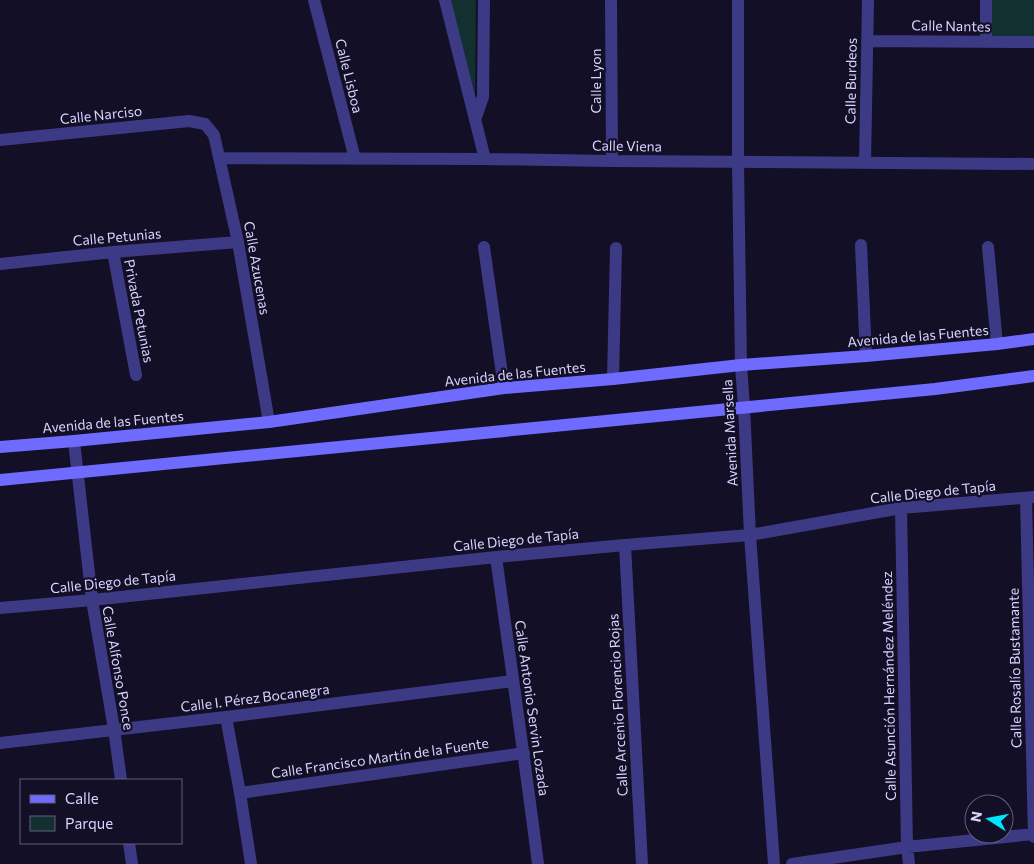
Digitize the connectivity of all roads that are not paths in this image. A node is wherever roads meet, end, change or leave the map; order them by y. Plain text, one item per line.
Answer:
1 (314, 0) edge
2 (445, 0) edge
3 (484, 0) edge
4 (611, 0) edge
5 (738, 0) edge
6 (868, 0) edge
7 (986, 0) edge
8 (867, 40) junction
9 (986, 42) junction
10 (1034, 42) edge
11 (475, 120) junction
12 (205, 124) joint
13 (0, 140) edge
14 (219, 158) junction
15 (485, 158) junction
16 (355, 159) junction
17 (612, 161) junction
18 (738, 162) junction
19 (865, 163) junction
20 (1034, 164) edge
21 (238, 242) junction
22 (861, 245) dead end
23 (484, 247) dead end
24 (988, 247) dead end
25 (616, 248) dead end
26 (113, 252) junction
27 (0, 264) edge
28 (1034, 339) edge
29 (997, 344) junction
30 (866, 356) junction
31 (741, 365) junction
32 (136, 375) dead end
33 (1034, 376) edge
34 (613, 379) junction
35 (504, 388) junction
36 (744, 407) junction
37 (269, 422) junction
38 (74, 442) junction
39 (0, 447) edge
40 (77, 473) junction
41 (0, 480) edge
42 (1030, 498) edge
43 (901, 508) junction
44 (750, 535) junction
45 (625, 544) junction
46 (496, 556) junction
47 (92, 600) junction
48 (0, 608) edge
49 (513, 682) junction
50 (226, 717) junction
51 (114, 729) junction
52 (0, 743) edge
53 (524, 752) junction
54 (121, 779) edge
55 (240, 793) junction
56 (1034, 836) edge
57 (129, 844) edge
58 (907, 847) junction
59 (132, 864) edge
60 (251, 864) edge
61 (538, 864) edge
62 (642, 864) edge
63 (774, 864) edge
64 (792, 864) edge
65 (909, 864) edge

1 - 16 street, Calle Lisboa
2 - 11 street
3 - 11 street
4 - 17 street, Calle Lyon
5 - 18 street, Avenida Marsella
6 - 8 street, Calle Burdeos
7 - 9 street
8 - 9 street, Calle Nantes
8 - 19 street, Calle Burdeos
9 - 10 street, Calle Nantes
11 - 15 street
12 - 13 street, Calle Narciso
12 - 14 street, Calle Azucenas
14 - 16 street, Calle Viena
14 - 21 street, Calle Azucenas
15 - 16 street, Calle Viena
15 - 17 street, Calle Viena
17 - 18 street, Calle Viena
18 - 19 street, Calle Viena
18 - 31 street, Avenida Marsella
19 - 20 street, Calle Viena
21 - 26 street, Calle Petunias
21 - 37 street, Calle Azucenas
22 - 30 street
23 - 35 street
24 - 29 street
25 - 34 street
26 - 27 street, Calle Petunias
26 - 32 street, Privada Petunias
28 - 29 main road, Avenida de las Fuentes
29 - 30 main road, Avenida de las Fuentes
30 - 31 main road, Avenida de las Fuentes
31 - 34 main road, Avenida de las Fuentes
31 - 36 street, Avenida Marsella
33 - 36 main road
34 - 35 main road, Avenida de las Fuentes
35 - 37 main road, Avenida de las Fuentes
36 - 40 main road
36 - 44 street, Avenida Marsella
37 - 38 main road, Avenida de las Fuentes
38 - 39 main road, Avenida de las Fuentes
38 - 40 street, Calle Alfonso Ponce
40 - 41 main road
40 - 47 street, Calle Alfonso Ponce
42 - 43 street, Calle Diego de Tapía
42 - 56 street, Calle Rosalío Bustamante
43 - 44 street, Calle Diego de Tapía
43 - 58 street, Calle Asunción Hernández Meléndez
44 - 45 street, Calle Diego de Tapía
44 - 63 street, Avenida Marsella
45 - 46 street, Calle Diego de Tapía
45 - 62 street, Calle Arcenio Florencio Rojas
46 - 47 street, Calle Diego de Tapía
46 - 49 street, Calle Antonio Servin Lozada
47 - 48 street, Calle Diego de Tapía
47 - 51 street, Calle Alfonso Ponce
49 - 50 street, Calle I. Pérez Bocanegra
49 - 53 street, Calle Antonio Servin Lozada
50 - 51 street, Calle I. Pérez Bocanegra
50 - 55 street
51 - 52 street, Calle I. Pérez Bocanegra
51 - 54 street, Calle Alfonso Ponce
53 - 55 street, Calle Francisco Martín de la Fuente
53 - 61 street, Calle Antonio Servin Lozada
55 - 60 street
56 - 58 street
57 - 59 street
58 - 64 street
58 - 65 street, Calle Asunción Hernández Meléndez

